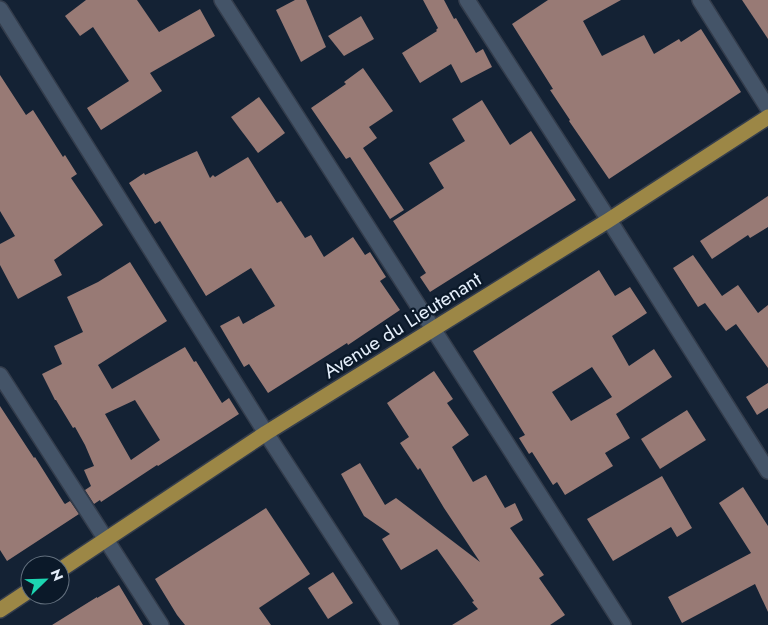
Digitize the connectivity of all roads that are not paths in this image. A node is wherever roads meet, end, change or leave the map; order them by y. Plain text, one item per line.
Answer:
1 (222, 0) edge
2 (467, 0) edge
3 (700, 0) edge
4 (0, 9) edge
5 (768, 108) edge
6 (768, 117) edge
7 (609, 220) junction
8 (433, 329) junction
9 (0, 375) edge
10 (266, 433) junction
11 (768, 471) edge
12 (106, 540) junction
13 (70, 563) edge
14 (20, 597) edge
15 (0, 610) edge
16 (161, 625) edge
17 (391, 625) edge
18 (623, 625) edge

1 - 8 street
2 - 7 street
3 - 5 street
4 - 10 street
6 - 7 main road, Avenue du Lieutenant
7 - 8 main road, Avenue du Lieutenant
7 - 11 street
8 - 10 main road, Avenue du Lieutenant
8 - 18 street
9 - 12 street
10 - 12 main road, Avenue du Lieutenant
10 - 17 street
12 - 13 main road, Avenue du Lieutenant
12 - 16 street
14 - 15 main road

